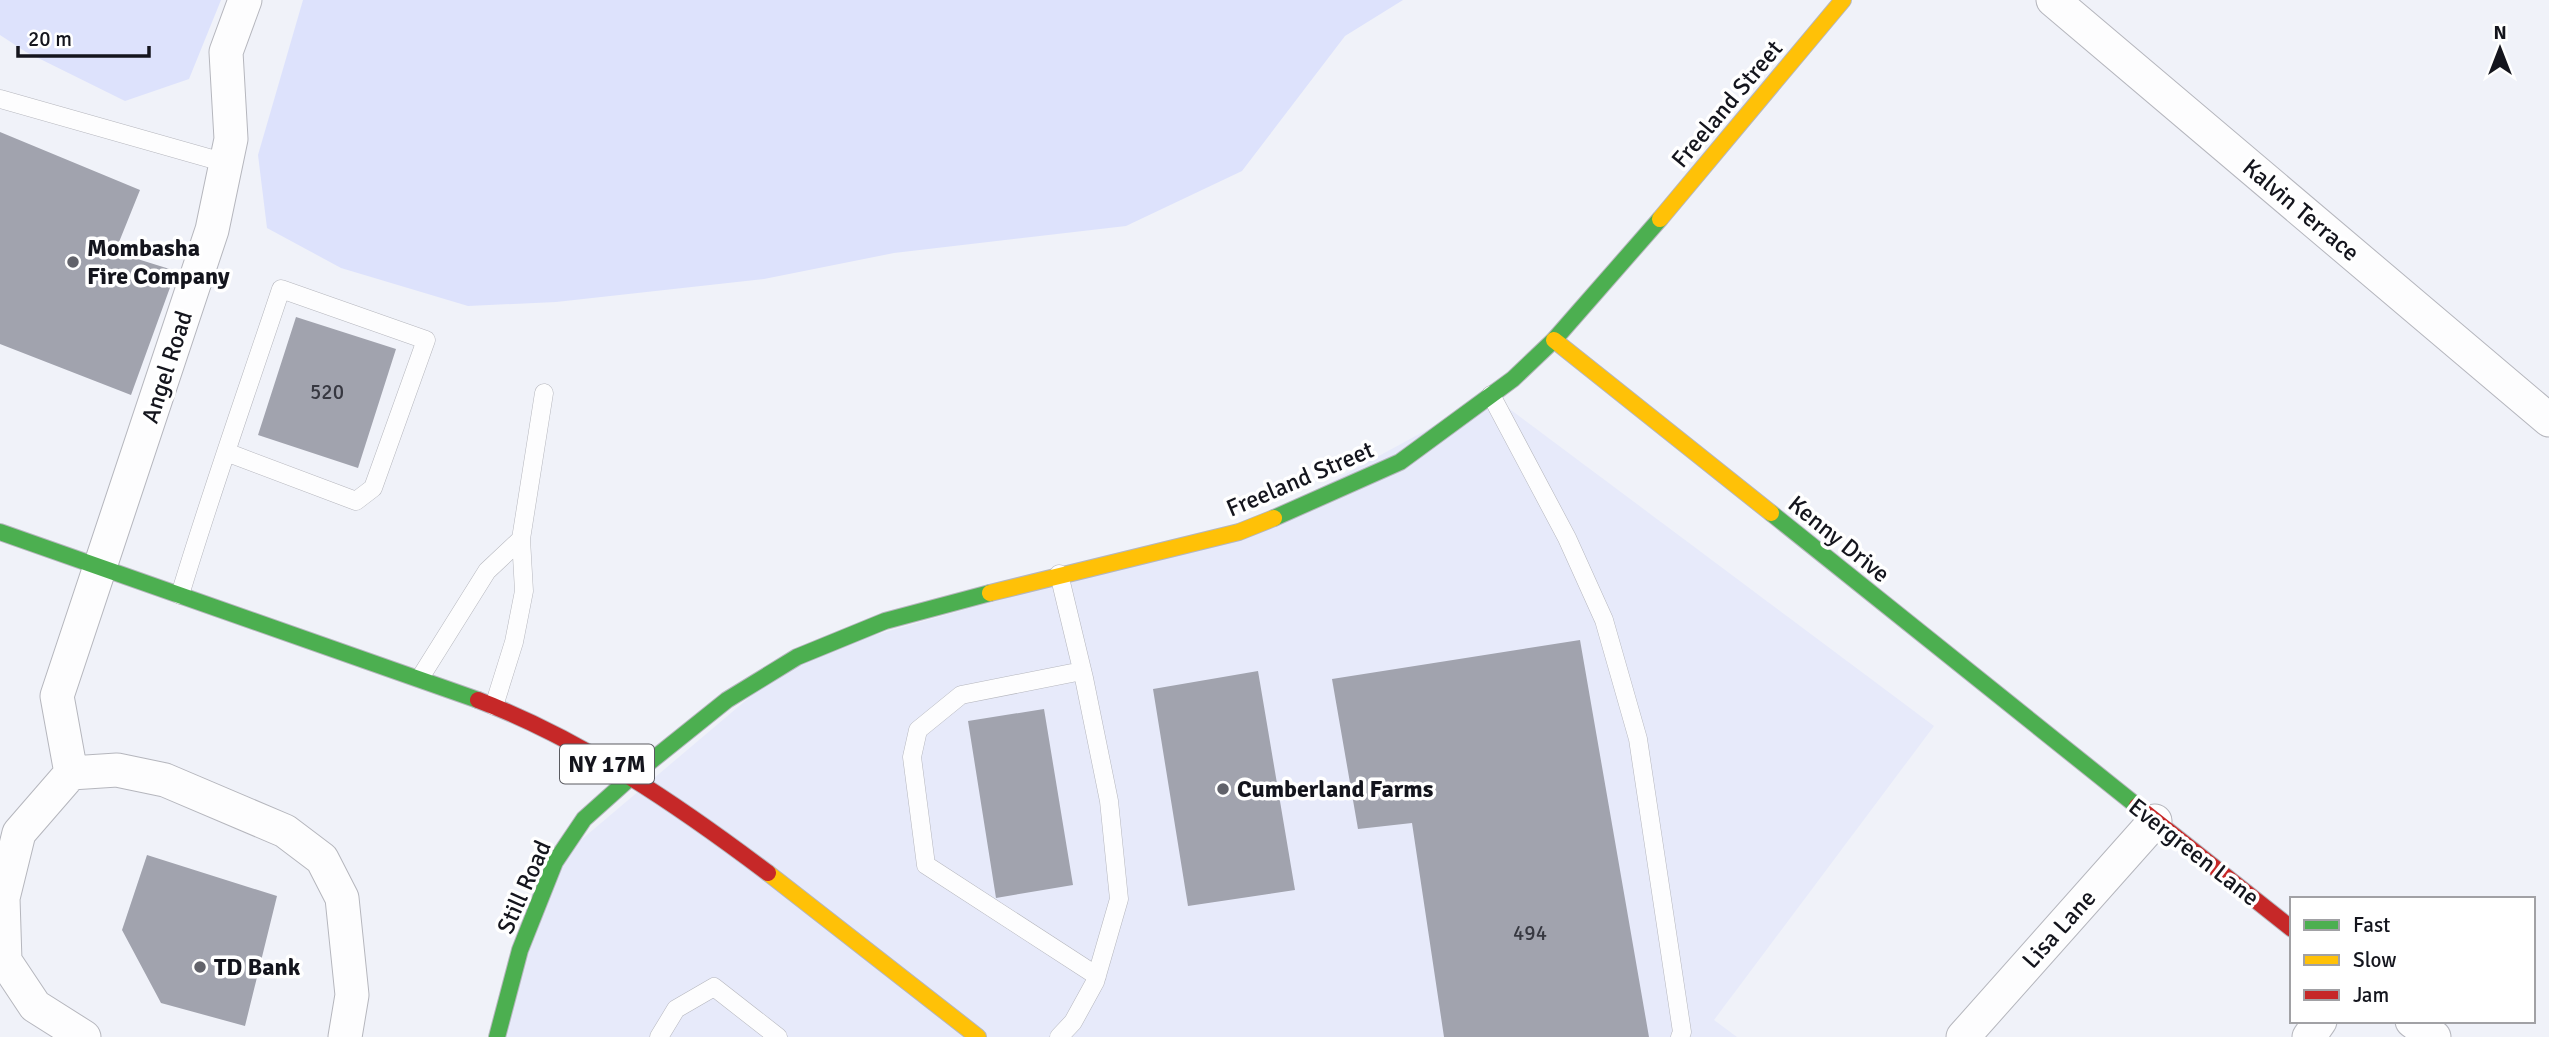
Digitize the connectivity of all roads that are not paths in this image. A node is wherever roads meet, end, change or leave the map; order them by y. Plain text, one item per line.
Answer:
1 (245, 0) edge
2 (1843, 0) edge
3 (2053, 0) edge
4 (0, 99) edge
5 (226, 163) junction
6 (1554, 340) junction
7 (544, 393) dead end
8 (1491, 395) junction
9 (2549, 420) edge
10 (226, 452) junction
11 (0, 532) edge
12 (521, 539) junction
13 (100, 567) junction
14 (1059, 573) junction
15 (180, 595) junction
16 (1082, 671) junction
17 (420, 678) junction
18 (494, 706) junction
19 (71, 773) junction
20 (2096, 774) joint
21 (631, 777) junction
22 (2155, 821) junction
23 (2290, 927) edge
24 (1097, 976) junction
25 (2415, 1023) edge
26 (84, 1037) edge
27 (345, 1037) edge
28 (497, 1037) edge
29 (659, 1037) edge
30 (778, 1037) edge
31 (978, 1037) edge
32 (1059, 1037) edge
33 (1680, 1037) edge
34 (1962, 1037) edge
35 (2434, 1037) edge

1 - 5 street, Angel Road
2 - 6 main road, Freeland Street
3 - 9 street, Kalvin Terrace
4 - 5 lane
5 - 13 street, Angel Road
6 - 8 main road, Freeland Street
6 - 20 main road, Kenny Drive
7 - 12 lane
8 - 14 main road, Freeland Street
8 - 33 lane
10 - 10 lane
10 - 15 lane
11 - 13 main road, NY 17M
12 - 17 lane
12 - 18 lane
13 - 15 main road, NY 17M
13 - 19 street, Angel Road
14 - 16 lane
14 - 21 main road, Freeland Street
15 - 17 main road, NY 17M
16 - 24 lane
16 - 24 lane
17 - 18 main road, NY 17M
18 - 21 main road, NY 17M
19 - 26 street
19 - 27 street
20 - 22 main road, Evergreen Lane
21 - 28 main road, Still Road
21 - 31 main road, NY 17M
22 - 23 main road, Evergreen Lane
22 - 34 street, Lisa Lane
24 - 32 lane
25 - 35 street
29 - 30 lane

